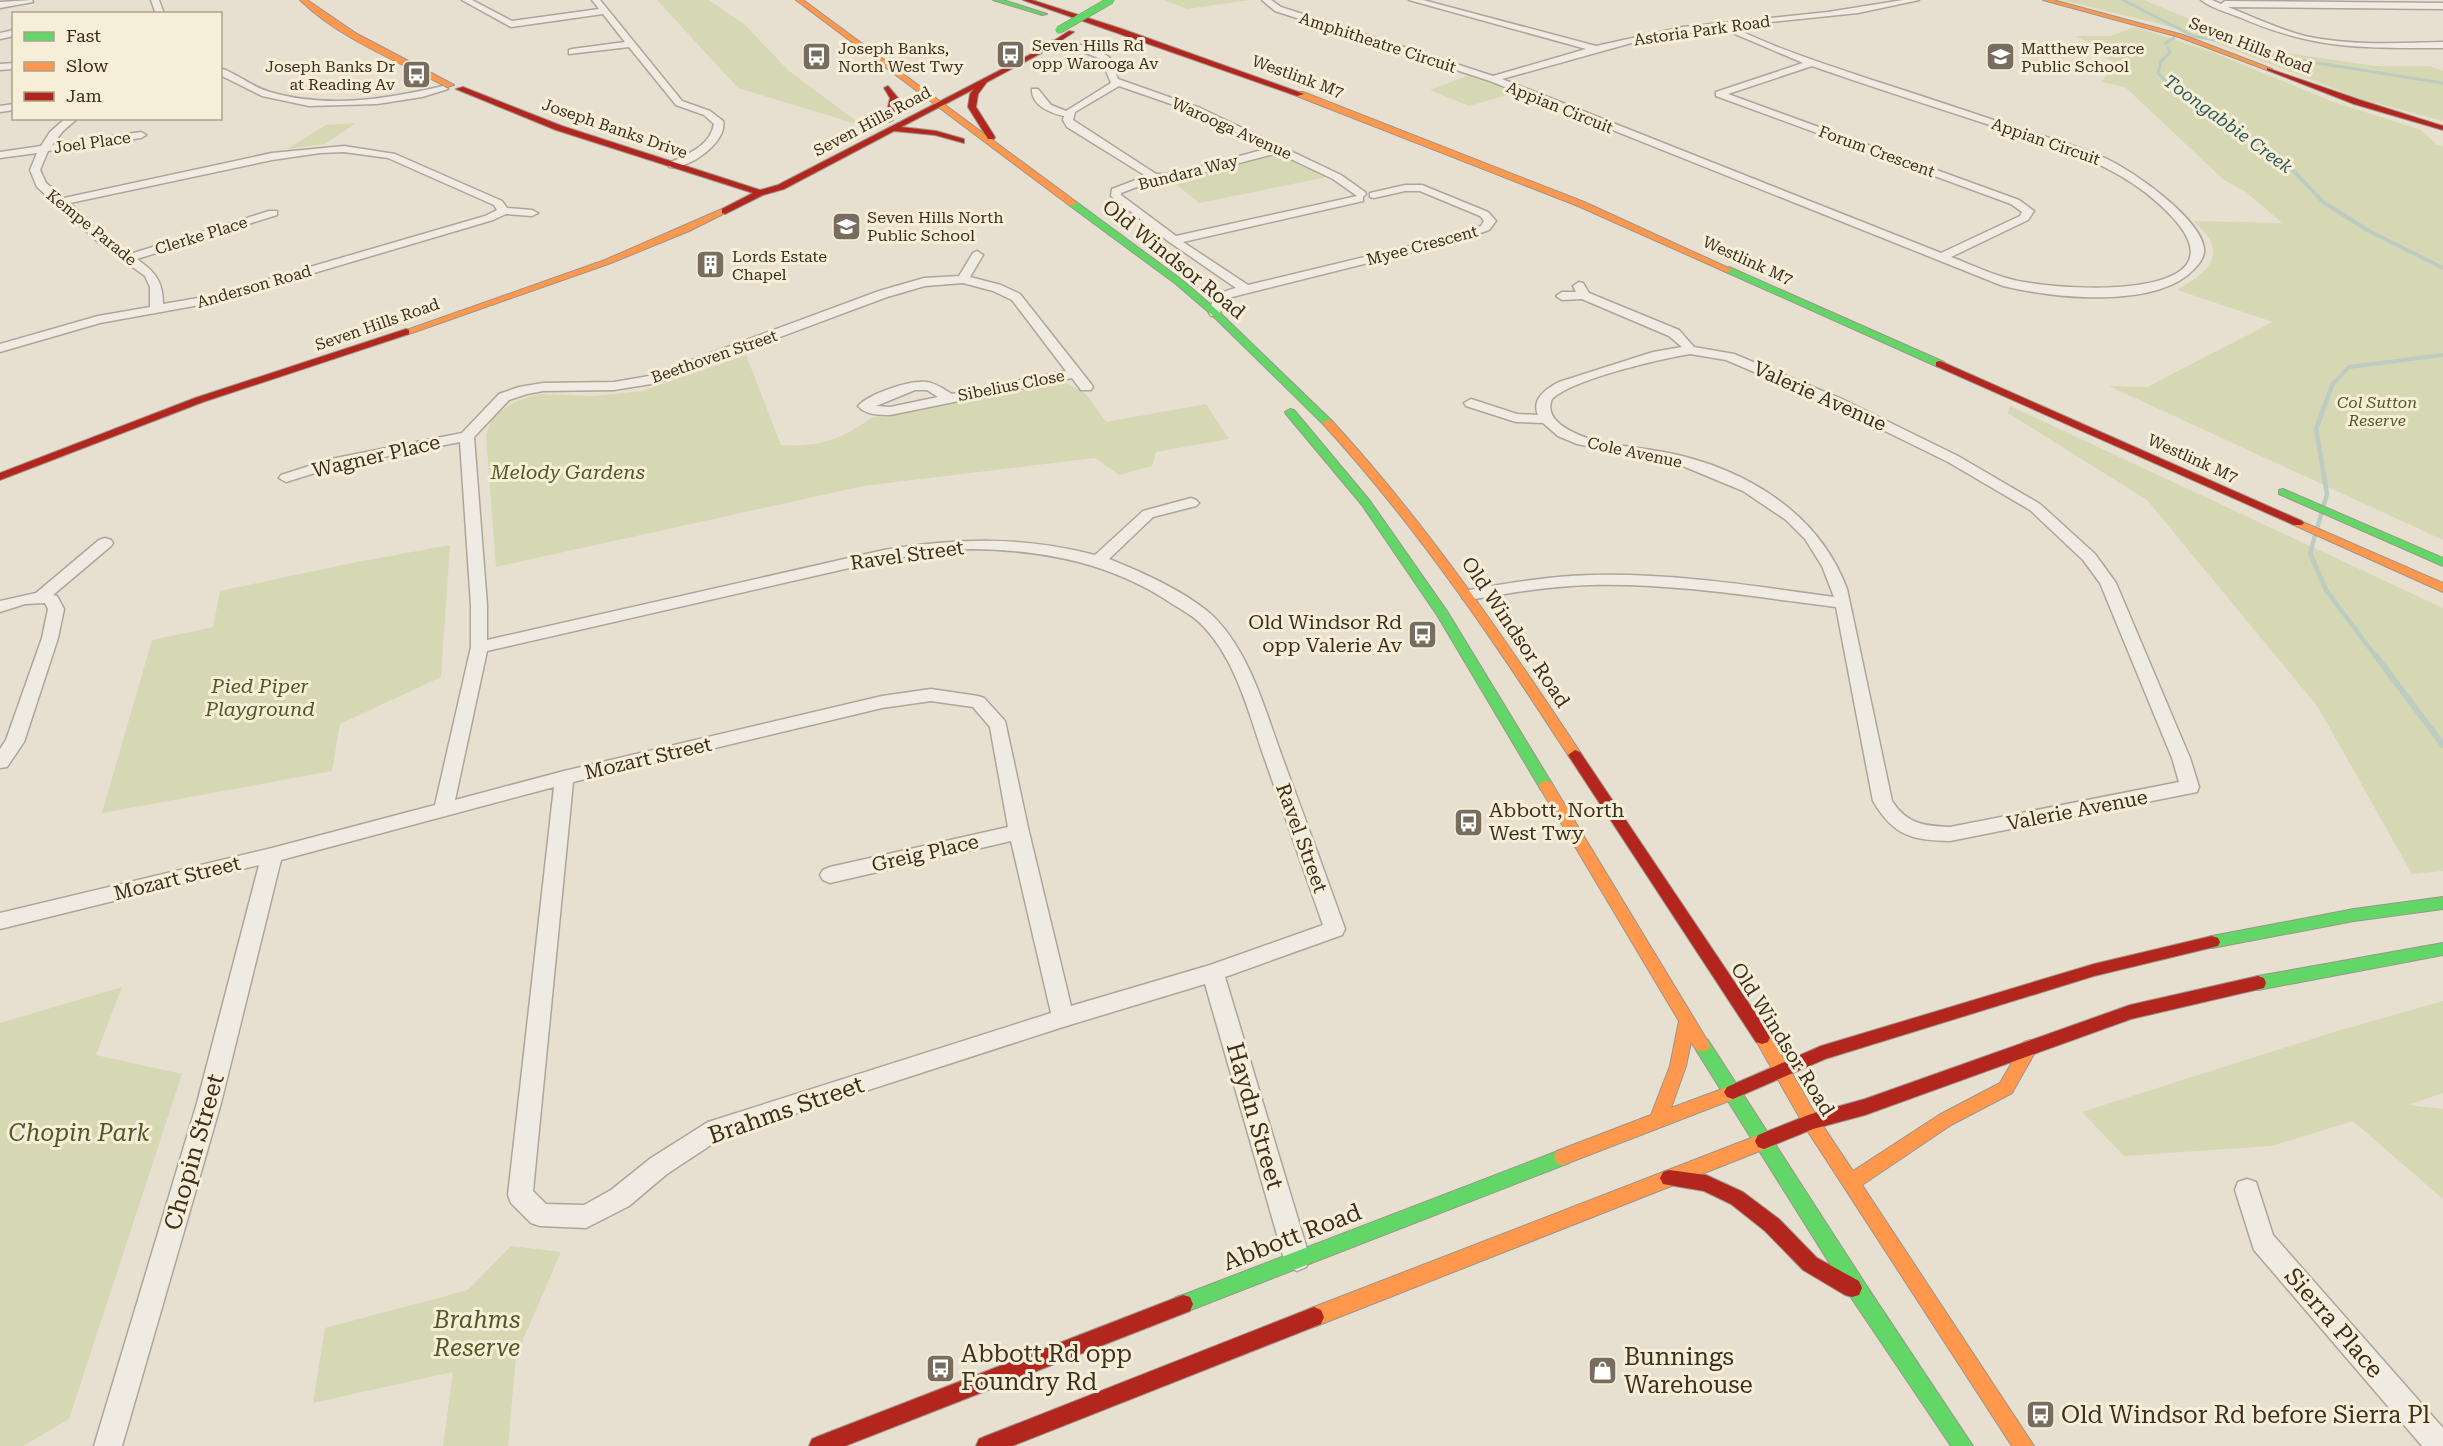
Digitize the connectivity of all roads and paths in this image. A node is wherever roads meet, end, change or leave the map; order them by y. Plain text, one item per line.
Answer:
1 (303, 0) edge
2 (466, 0) edge
3 (596, 0) edge
4 (799, 0) edge
5 (996, 0) edge
6 (1026, 0) edge
7 (1079, 0) edge
8 (1101, 0) edge
9 (1111, 0) edge
10 (1266, 0) edge
11 (1413, 0) edge
12 (1915, 0) edge
13 (2046, 0) edge
14 (2205, 0) edge
15 (29, 2) dead end
16 (1847, 3) dead end
17 (2214, 4) junction
18 (0, 5) edge
19 (2443, 6) edge
20 (1121, 7) edge
21 (605, 10) junction
22 (1864, 10) junction
23 (1722, 25) junction
24 (1059, 35) junction
25 (632, 44) junction
26 (2443, 45) edge
27 (1596, 49) junction
28 (572, 52) dead end
29 (1812, 63) junction
30 (898, 70) junction
31 (222, 72) edge
32 (1244, 74) junction
33 (1493, 80) junction
34 (932, 81) dead end
35 (984, 81) junction
36 (1118, 83) junction
37 (1045, 85) dead end
38 (451, 88) junction
39 (936, 100) junction
40 (917, 111) junction
41 (1068, 114) junction
42 (71, 120) edge
43 (892, 124) junction
44 (2443, 128) edge
45 (141, 135) dead end
46 (961, 141) junction
47 (998, 146) junction
48 (43, 149) junction
49 (1279, 149) junction
50 (975, 151) dead end
51 (0, 155) edge
52 (673, 165) junction
53 (1154, 177) junction
54 (760, 193) junction
55 (1360, 196) junction
56 (62, 202) junction
57 (504, 211) junction
58 (273, 213) dead end
59 (532, 213) dead end
60 (1175, 240) junction
61 (977, 255) dead end
62 (1941, 257) junction
63 (129, 258) junction
64 (963, 279) junction
65 (1179, 282) junction
66 (1245, 290) junction
67 (1228, 294) junction
68 (1562, 296) dead end
69 (156, 310) junction
70 (1215, 313) junction
71 (0, 348) edge
72 (1690, 350) junction
73 (1075, 373) junction
74 (1086, 387) dead end
75 (947, 397) junction
76 (1279, 401) dead end
77 (1471, 403) dead end
78 (1546, 419) junction
79 (467, 436) junction
80 (3, 471) edge
81 (286, 478) dead end
82 (2274, 488) dead end
83 (1191, 503) dead end
84 (105, 543) dead end
85 (1098, 561) junction
86 (2443, 562) edge
87 (2443, 588) edge
88 (41, 597) junction
89 (1452, 599) junction
90 (1842, 603) junction
91 (0, 607) edge
92 (479, 647) junction
93 (0, 762) edge
94 (564, 778) junction
95 (443, 810) junction
96 (1019, 831) junction
97 (272, 855) junction
98 (830, 875) dead end
99 (2443, 903) edge
100 (0, 921) edge
101 (1335, 929) joint
102 (2443, 949) edge
103 (1213, 974) junction
104 (1063, 1018) junction
105 (1687, 1021) junction
106 (2030, 1047) junction
107 (1782, 1070) junction
108 (1734, 1092) junction
109 (1658, 1121) junction
110 (1811, 1122) junction
111 (1764, 1140) junction
112 (1669, 1178) junction
113 (1851, 1182) junction
114 (2247, 1190) dead end
115 (1297, 1259) junction
116 (1859, 1292) junction
117 (108, 1446) edge
118 (819, 1446) edge
119 (986, 1446) edge
120 (1963, 1446) edge
121 (2024, 1446) edge
122 (2440, 1446) edge

1 - 38 main road, Joseph Banks Drive
2 - 21 street
3 - 21 street
4 - 30 main road, Old Windsor Road
5 - 32 main road
6 - 32 main road, Westlink M7
7 - 20 main road
8 - 20 main road
9 - 24 main road, Seven Hills Road, bridge
10 - 33 street, Amphitheatre Circuit
11 - 27 street
12 - 22 street, Astoria Park Road
13 - 44 main road, Seven Hills Road
14 - 17 street
15 - 18 street
16 - 22 street
17 - 19 street
17 - 26 street
20 - 24 main road, Seven Hills Road
21 - 25 street
22 - 23 street, Astoria Park Road
23 - 27 street, Astoria Park Road
23 - 29 street, Appian Circuit
24 - 35 main road, Seven Hills Road
24 - 36 street
24 - 39 main road, Seven Hills Road
25 - 28 street
25 - 52 street
27 - 33 street, Astoria Park Road
29 - 62 street, Forum Crescent
29 - 62 street, Appian Circuit
30 - 34 main road
30 - 39 main road, Old Windsor Road
31 - 38 street
32 - 87 main road, Westlink M7
33 - 62 street, Appian Circuit
35 - 39 main road, Seven Hills Road
35 - 47 main road
36 - 41 street
36 - 49 street, Warooga Avenue
37 - 41 street
38 - 52 main road, Joseph Banks Drive
39 - 40 main road, Seven Hills Road
39 - 47 main road, Old Windsor Road
40 - 43 main road, Seven Hills Road
40 - 43 main road
40 - 46 main road
41 - 53 street
42 - 48 street
43 - 46 main road
43 - 54 main road, Seven Hills Road
45 - 48 street, Joel Place
46 - 50 main road
47 - 65 main road, Old Windsor Road
48 - 51 street, Joel Place
48 - 56 street, Kempe Parade
49 - 53 street, Bundara Way
49 - 55 street, Warooga Avenue
52 - 54 main road, Joseph Banks Drive
53 - 60 street, Bundara Way
54 - 80 main road, Seven Hills Road
55 - 60 street
55 - 66 street, Myee Crescent
56 - 57 street, Anderson Road
56 - 63 street, Kempe Parade
57 - 59 street, Anderson Road
57 - 69 street, Anderson Road
58 - 63 street, Clerke Place
60 - 66 street, Bundara Way
61 - 64 street
63 - 69 street, Kempe Parade
64 - 73 street, Beethoven Street
64 - 79 street, Beethoven Street
65 - 67 street, Myee Crescent
65 - 70 main road, Old Windsor Road
66 - 67 street, Myee Crescent
67 - 70 street
68 - 72 street
69 - 71 street, Anderson Road
70 - 89 main road, Old Windsor Road
72 - 78 street
72 - 90 street, Valerie Avenue
73 - 74 street, Beethoven Street
73 - 75 street, Sibelius Close
75 - 75 street, Sibelius Close
76 - 89 main road, Old Windsor Road
77 - 78 street
78 - 90 street, Cole Avenue
79 - 81 street, Wagner Place
79 - 92 street
82 - 86 main road
83 - 85 street
84 - 88 street
85 - 92 street, Ravel Street
85 - 101 street, Ravel Street
88 - 91 street
88 - 93 street
89 - 90 street
89 - 105 main road, Old Windsor Road
89 - 107 main road, Old Windsor Road
92 - 95 street
94 - 95 street, Mozart Street
94 - 96 street, Mozart Street
94 - 104 street, Brahms Street
95 - 97 street, Mozart Street
96 - 98 street, Greig Place
96 - 104 street, Mozart Street
97 - 100 street, Mozart Street
97 - 117 street, Chopin Street
99 - 107 main road, Abbott Road
101 - 103 street, Brahms Street
102 - 106 main road
103 - 104 street, Brahms Street
103 - 115 street, Haydn Street
105 - 108 main road, Old Windsor Road
105 - 109 main road
106 - 110 main road
106 - 113 main road
107 - 108 main road, Abbott Road
107 - 110 main road, Old Windsor Road
108 - 109 main road, Abbott Road
108 - 111 main road, Old Windsor Road
109 - 115 main road, Abbott Road
110 - 111 main road
110 - 113 main road, Old Windsor Road
111 - 112 main road
111 - 116 main road, Old Windsor Road
112 - 116 main road
112 - 119 main road
113 - 121 main road, Old Windsor Road
114 - 122 street, Sierra Place
115 - 118 main road, Abbott Road
116 - 120 main road, Old Windsor Road

